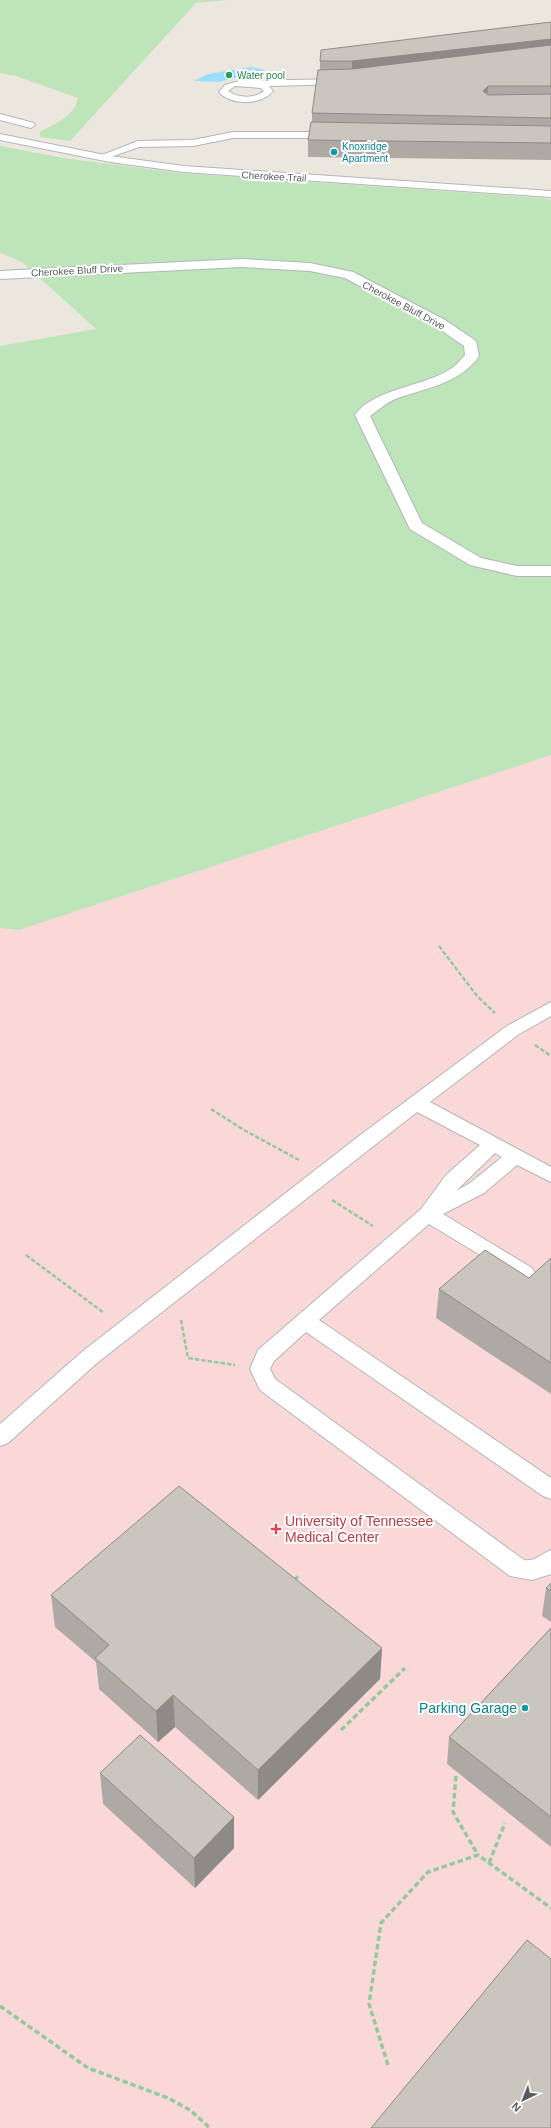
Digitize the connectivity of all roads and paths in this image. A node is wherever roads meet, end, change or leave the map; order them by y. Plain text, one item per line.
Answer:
1 (352, 81) edge
2 (258, 84) dead end
3 (0, 117) edge
4 (31, 125) dead end
5 (339, 135) edge
6 (0, 137) edge
7 (102, 157) junction
8 (551, 194) edge
9 (0, 274) edge
10 (551, 571) edge
11 (440, 946) dead end
12 (551, 1008) edge
13 (513, 1030) junction
14 (551, 1056) edge
15 (416, 1103) junction
16 (493, 1144) junction
17 (515, 1156) junction
18 (551, 1175) edge
19 (428, 1214) junction
20 (26, 1255) dead end
21 (525, 1273) dead end
22 (109, 1317) dead end
23 (305, 1322) junction
24 (188, 1358) dead end
25 (208, 1361) dead end
26 (0, 1437) edge
27 (551, 1490) edge
28 (551, 1560) edge
29 (300, 1575) dead end
30 (288, 1586) edge
31 (405, 1668) dead end
32 (341, 1730) dead end
33 (456, 1776) dead end
34 (505, 1822) dead end
35 (478, 1855) junction
36 (489, 1863) junction
37 (551, 1908) edge
38 (0, 2006) edge
39 (388, 2065) dead end
40 (210, 2128) edge

1 - 2 lane
3 - 4 lane
5 - 7 lane
6 - 7 street, Cherokee Trail
7 - 8 street, Cherokee Trail
9 - 10 street, Cherokee Bluff Drive
11 - 13 path
12 - 13 lane
13 - 14 path
13 - 15 lane
15 - 16 lane
15 - 26 lane
16 - 17 lane
16 - 19 lane
17 - 18 lane
17 - 19 lane
19 - 21 lane
19 - 23 lane
20 - 22 path
23 - 27 lane
23 - 28 lane
24 - 25 path
29 - 30 path
31 - 32 path
33 - 35 path
34 - 36 path
35 - 36 path
35 - 39 path
36 - 37 path
38 - 40 path

